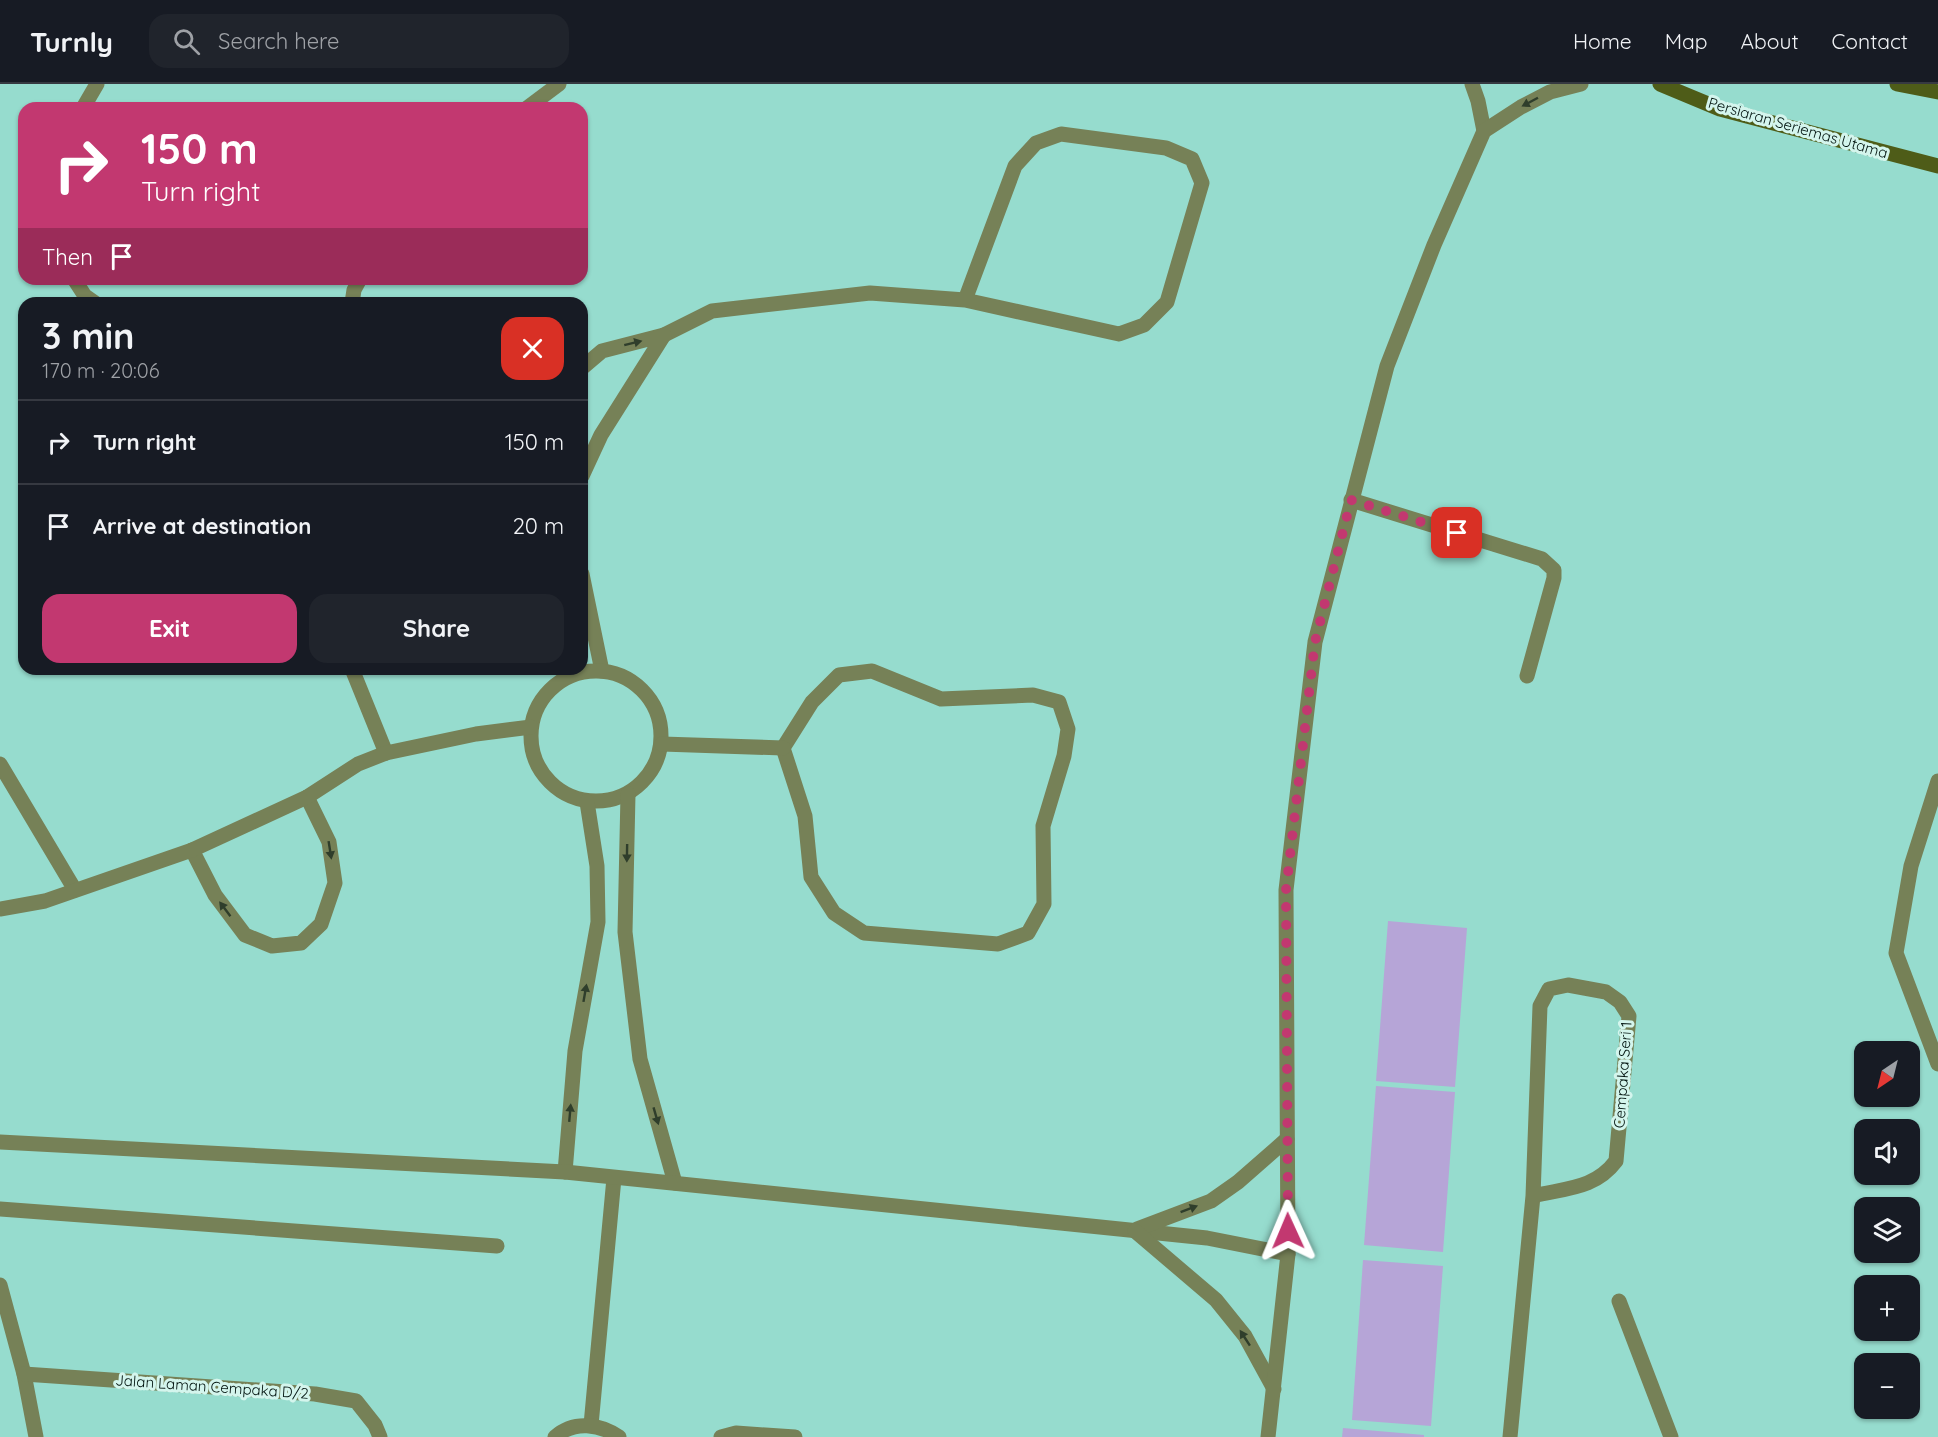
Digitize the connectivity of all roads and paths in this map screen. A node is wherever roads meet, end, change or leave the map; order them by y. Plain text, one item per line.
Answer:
1 (97, 84) edge
2 (559, 84) edge
3 (1472, 84) edge
4 (1581, 84) edge
5 (1660, 84) edge
6 (1897, 84) edge
7 (1938, 92) edge
8 (86, 102) edge
9 (535, 102) edge
10 (1484, 131) junction
11 (1938, 166) edge
12 (965, 300) junction
13 (664, 335) junction
14 (588, 363) edge
15 (588, 463) edge
16 (1351, 500) junction
17 (588, 603) edge
18 (602, 671) junction
19 (588, 672) edge
20 (354, 675) edge
21 (575, 675) edge
22 (1527, 676) dead end
23 (531, 727) junction
24 (662, 744) junction
25 (783, 748) junction
26 (386, 753) junction
27 (0, 764) edge
28 (1938, 781) edge
29 (628, 794) junction
30 (307, 797) junction
31 (587, 802) junction
32 (192, 850) junction
33 (75, 890) junction
34 (0, 909) edge
35 (1938, 1064) edge
36 (1287, 1139) junction
37 (0, 1142) edge
38 (565, 1172) junction
39 (614, 1178) junction
40 (675, 1183) junction
41 (1533, 1196) junction
42 (0, 1209) edge
43 (1135, 1230) junction
44 (497, 1246) dead end
45 (1288, 1254) junction
46 (0, 1285) edge
47 (1619, 1301) dead end
48 (24, 1374) junction
49 (1274, 1389) junction
50 (591, 1425) junction
51 (36, 1437) edge
52 (380, 1437) edge
53 (555, 1437) edge
54 (619, 1437) edge
55 (721, 1437) edge
56 (795, 1437) edge
57 (1268, 1437) edge
58 (1510, 1437) edge
59 (1671, 1437) edge

1 - 8 street
2 - 9 street
3 - 10 street
4 -> 10 street
5 - 11 main road, Persiaran Seriemas Utama
6 - 7 main road
10 - 16 street
12 - 12 street
12 - 13 street
14 -> 13 street
13 - 15 street
16 - 22 street
16 - 36 street
17 - 18 street
18 - 19 street
18 - 24 street
20 - 26 street
21 - 23 street
23 - 26 street
23 - 31 street
24 - 25 street
24 - 29 street
25 - 25 street
26 - 30 street
27 - 33 street
28 - 35 street
29 - 31 street
29 -> 40 street
30 - 32 street
30 -> 32 street
38 -> 31 street
32 - 33 street
33 - 34 street
43 -> 36 street
36 - 45 street
37 - 38 street
38 - 39 street
39 - 40 street
39 - 50 street
40 - 43 street
41 - 41 street, Cempaka Seri 1
41 - 58 street, Cempaka Seri 1
42 - 44 street
43 - 45 street
49 -> 43 street
45 - 49 street
46 - 48 street
47 - 59 street
48 - 51 street
48 - 52 street, Jalan Laman Cempaka D/2
49 - 57 street
50 - 53 street
50 - 54 street
55 - 56 street

